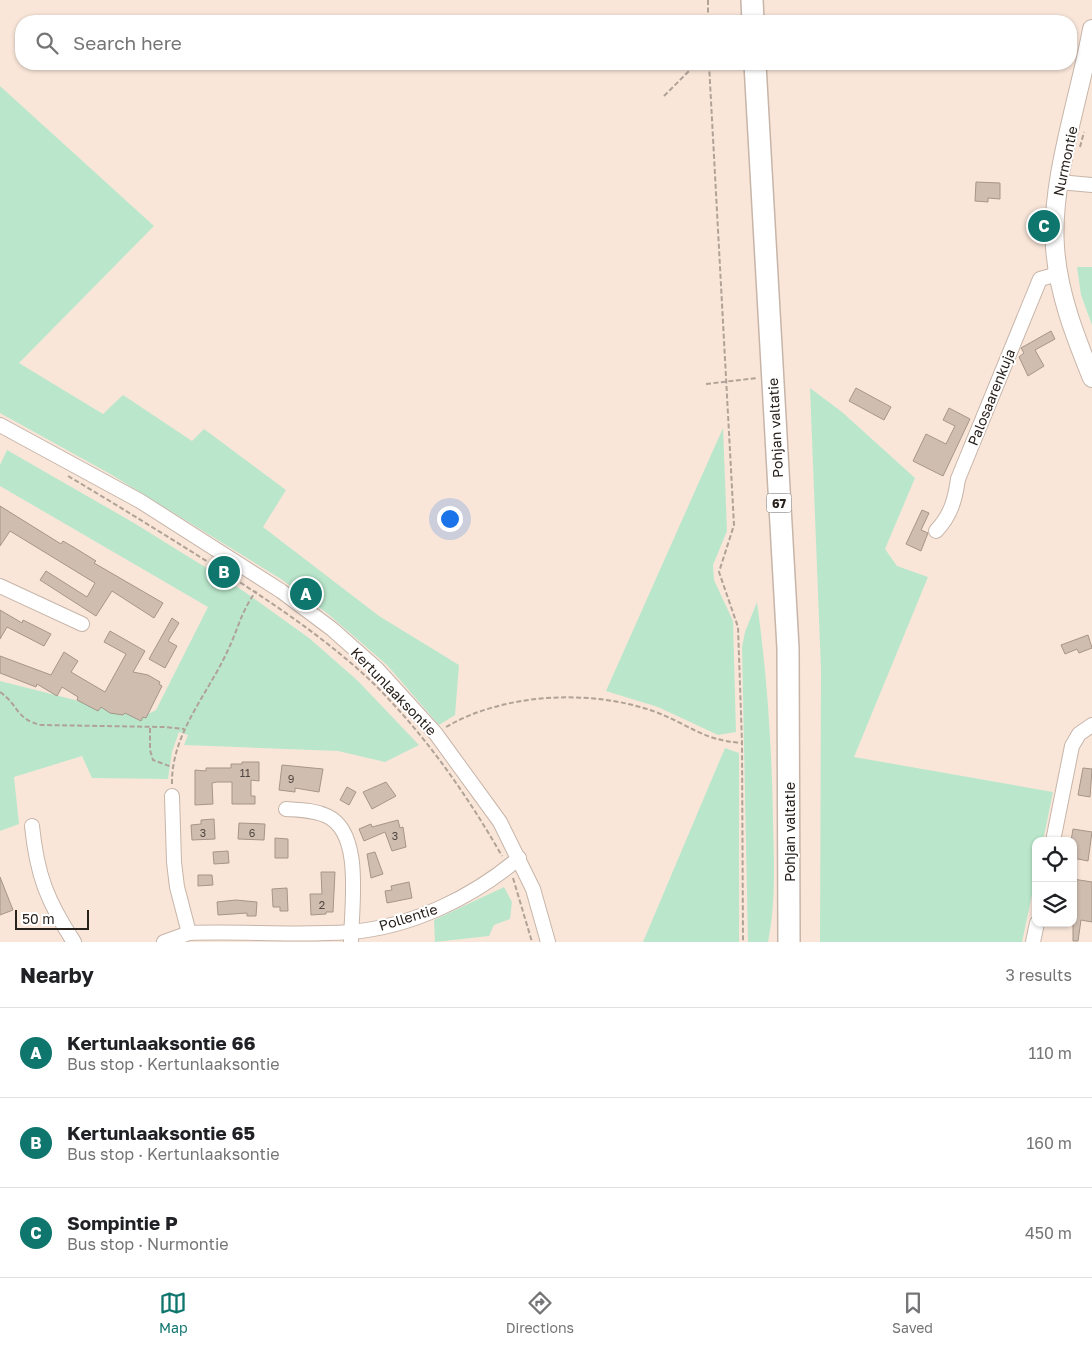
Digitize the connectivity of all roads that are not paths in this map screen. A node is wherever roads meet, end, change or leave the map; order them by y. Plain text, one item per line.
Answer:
1 (752, 0) edge
2 (753, 15) edge
3 (1092, 29) edge
4 (755, 70) edge
5 (1059, 182) junction
6 (1092, 184) edge
7 (1058, 274) junction
8 (1092, 378) edge
9 (2, 430) edge
10 (936, 531) dead end
11 (0, 586) edge
12 (82, 624) dead end
13 (1092, 725) edge
14 (172, 796) road end
15 (286, 809) dead end
16 (32, 826) dead end
17 (1054, 837) edge
18 (514, 862) junction
19 (1036, 927) edge
20 (189, 933) junction
21 (351, 937) edge
22 (74, 942) edge
23 (164, 942) edge
24 (548, 942) edge
25 (789, 942) edge
26 (1033, 942) edge

1 - 2 highway
3 - 5 main road, Nurmontie
4 - 25 highway, Pohjan valtatie / 67
5 - 6 street
5 - 7 main road, Nurmontie
7 - 8 main road, Nurmontie
7 - 10 street, Palosaarenkuja
9 - 18 street, Kertunlaaksontie
11 - 12 street
13 - 17 street
14 - 20 street
15 - 21 street
16 - 22 street
18 - 21 street, Pollentie
18 - 24 street, Kertunlaaksontie
19 - 26 street
20 - 21 street, Pollentie
20 - 23 street, Pollentie

